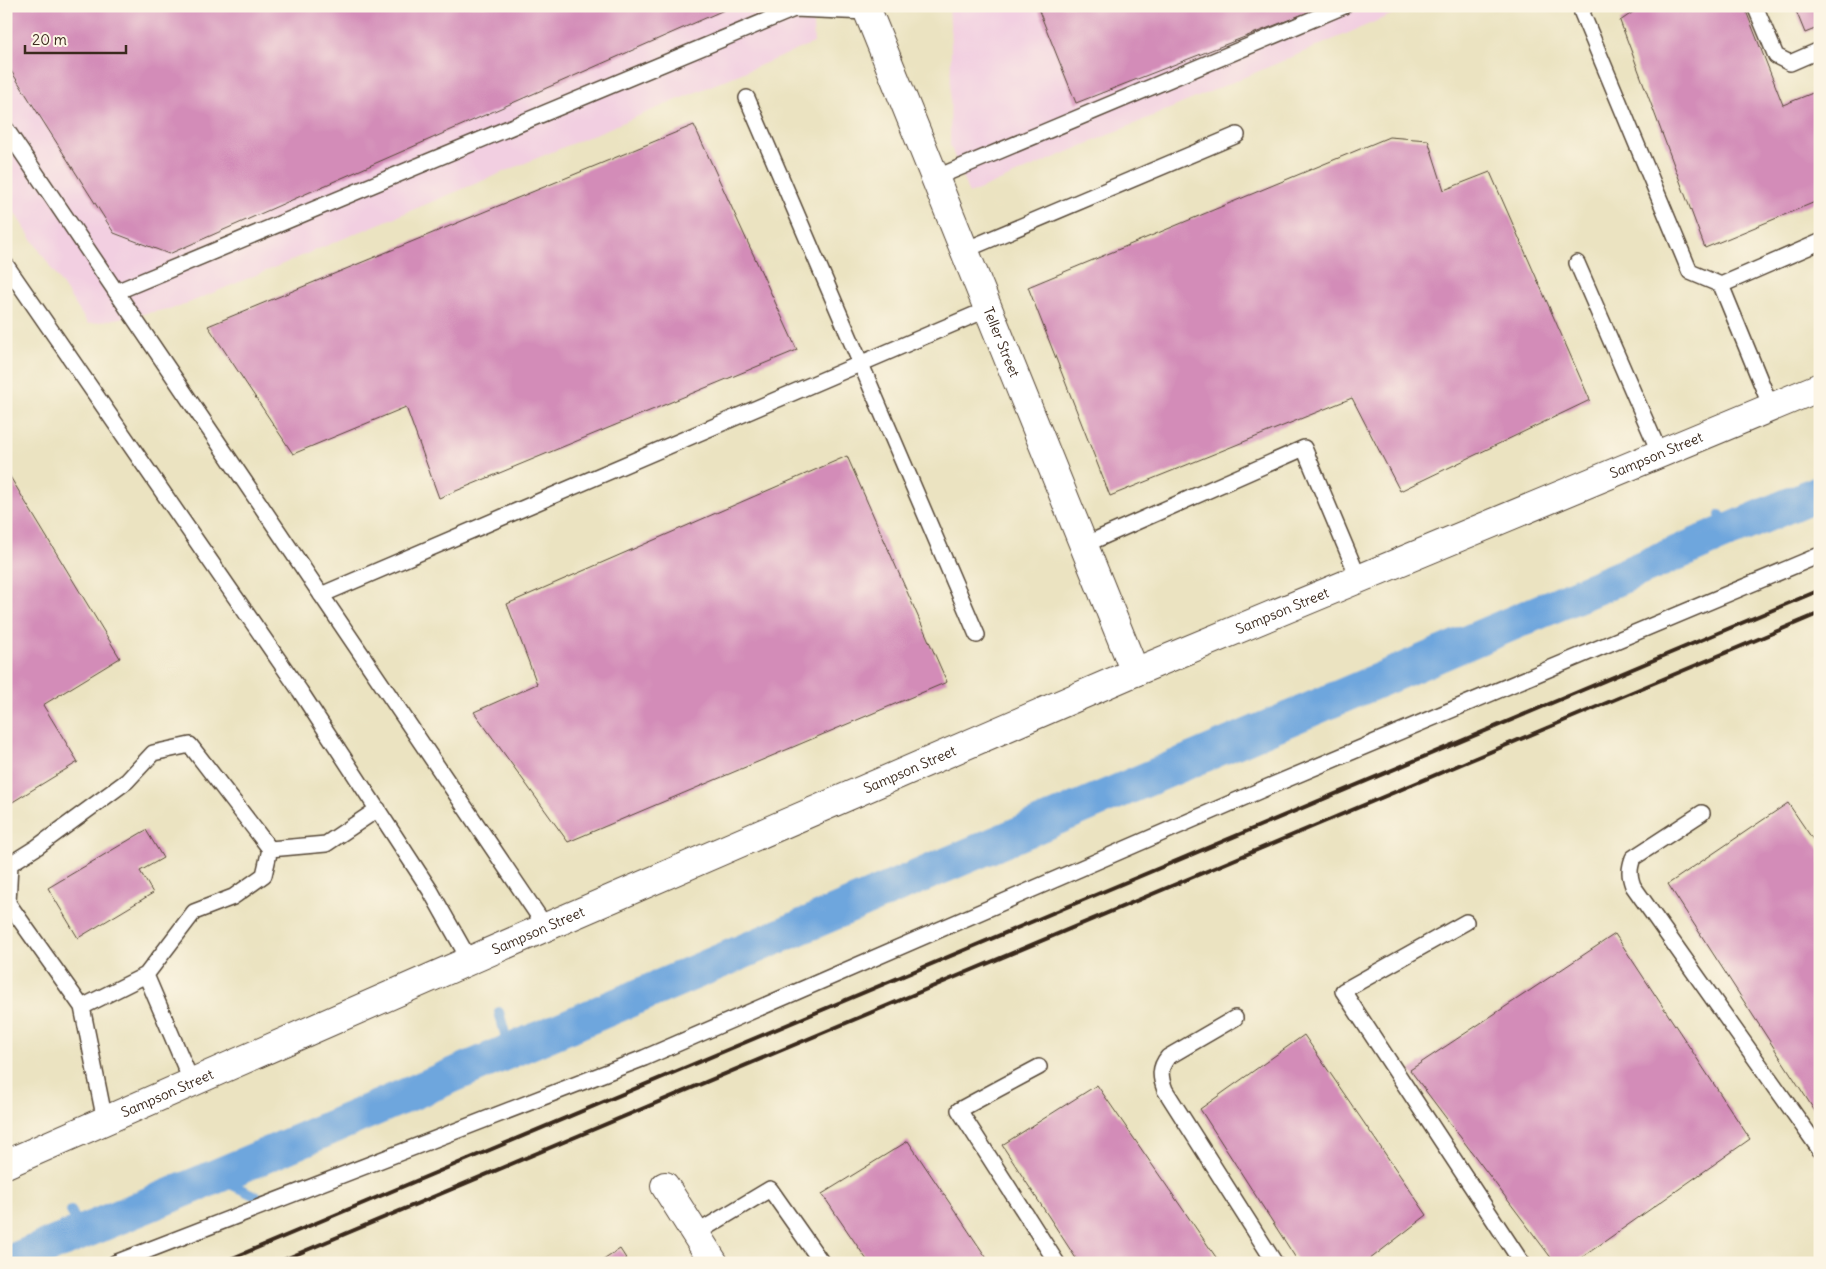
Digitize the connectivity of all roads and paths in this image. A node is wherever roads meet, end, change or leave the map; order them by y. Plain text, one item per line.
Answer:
1 (1344, 6) edge
2 (1585, 6) edge
3 (1755, 6) edge
4 (869, 8) edge
5 (1820, 50) edge
6 (747, 98) dead end
7 (6, 129) edge
8 (1237, 135) dead end
9 (935, 178) junction
10 (1820, 242) edge
11 (964, 250) junction
12 (1577, 263) dead end
13 (6, 265) edge
14 (1721, 285) junction
15 (116, 292) junction
16 (988, 309) junction
17 (860, 364) junction
18 (1820, 387) edge
19 (1771, 407) junction
20 (1660, 454) junction
21 (1084, 545) junction
22 (1820, 555) edge
23 (1359, 579) junction
24 (321, 594) junction
25 (977, 635) dead end
26 (1135, 672) junction
27 (378, 809) junction
28 (1702, 813) dead end
29 (270, 849) junction
30 (8, 863) edge
31 (1466, 922) dead end
32 (546, 928) junction
33 (470, 961) junction
34 (146, 975) junction
35 (82, 1008) junction
36 (1235, 1018) dead end
37 (1039, 1067) dead end
38 (192, 1083) junction
39 (105, 1121) junction
40 (1820, 1150) edge
41 (6, 1164) edge
42 (666, 1186) dead end
43 (695, 1234) junction
44 (115, 1263) edge
45 (714, 1263) edge
46 (822, 1263) edge
47 (1057, 1263) edge
48 (1275, 1263) edge
49 (1522, 1263) edge

1 - 9 lane
2 - 14 lane
3 - 5 lane
4 - 9 street, Teller Street
4 - 15 lane
6 - 17 lane
7 - 15 lane
8 - 11 lane
9 - 11 street, Teller Street
10 - 14 lane
11 - 16 street, Teller Street
12 - 20 lane
13 - 27 lane
14 - 19 lane
15 - 24 lane
16 - 17 lane
16 - 21 street, Teller Street
17 - 24 lane
17 - 25 lane
18 - 19 street, Sampson Street
19 - 20 street, Sampson Street
20 - 23 street, Sampson Street
21 - 23 lane
21 - 26 street, Teller Street
22 - 44 lane
23 - 26 street, Sampson Street
24 - 32 lane
26 - 32 street, Sampson Street
27 - 29 lane
27 - 33 lane
28 - 40 lane
29 - 30 lane
29 - 34 lane
30 - 35 lane
31 - 49 lane
32 - 33 street, Sampson Street
33 - 38 street, Sampson Street
34 - 35 lane
34 - 38 lane
35 - 39 lane
36 - 48 lane
37 - 47 lane
38 - 39 street, Sampson Street
39 - 41 street, Sampson Street
42 - 43 street
43 - 45 street
43 - 46 lane

